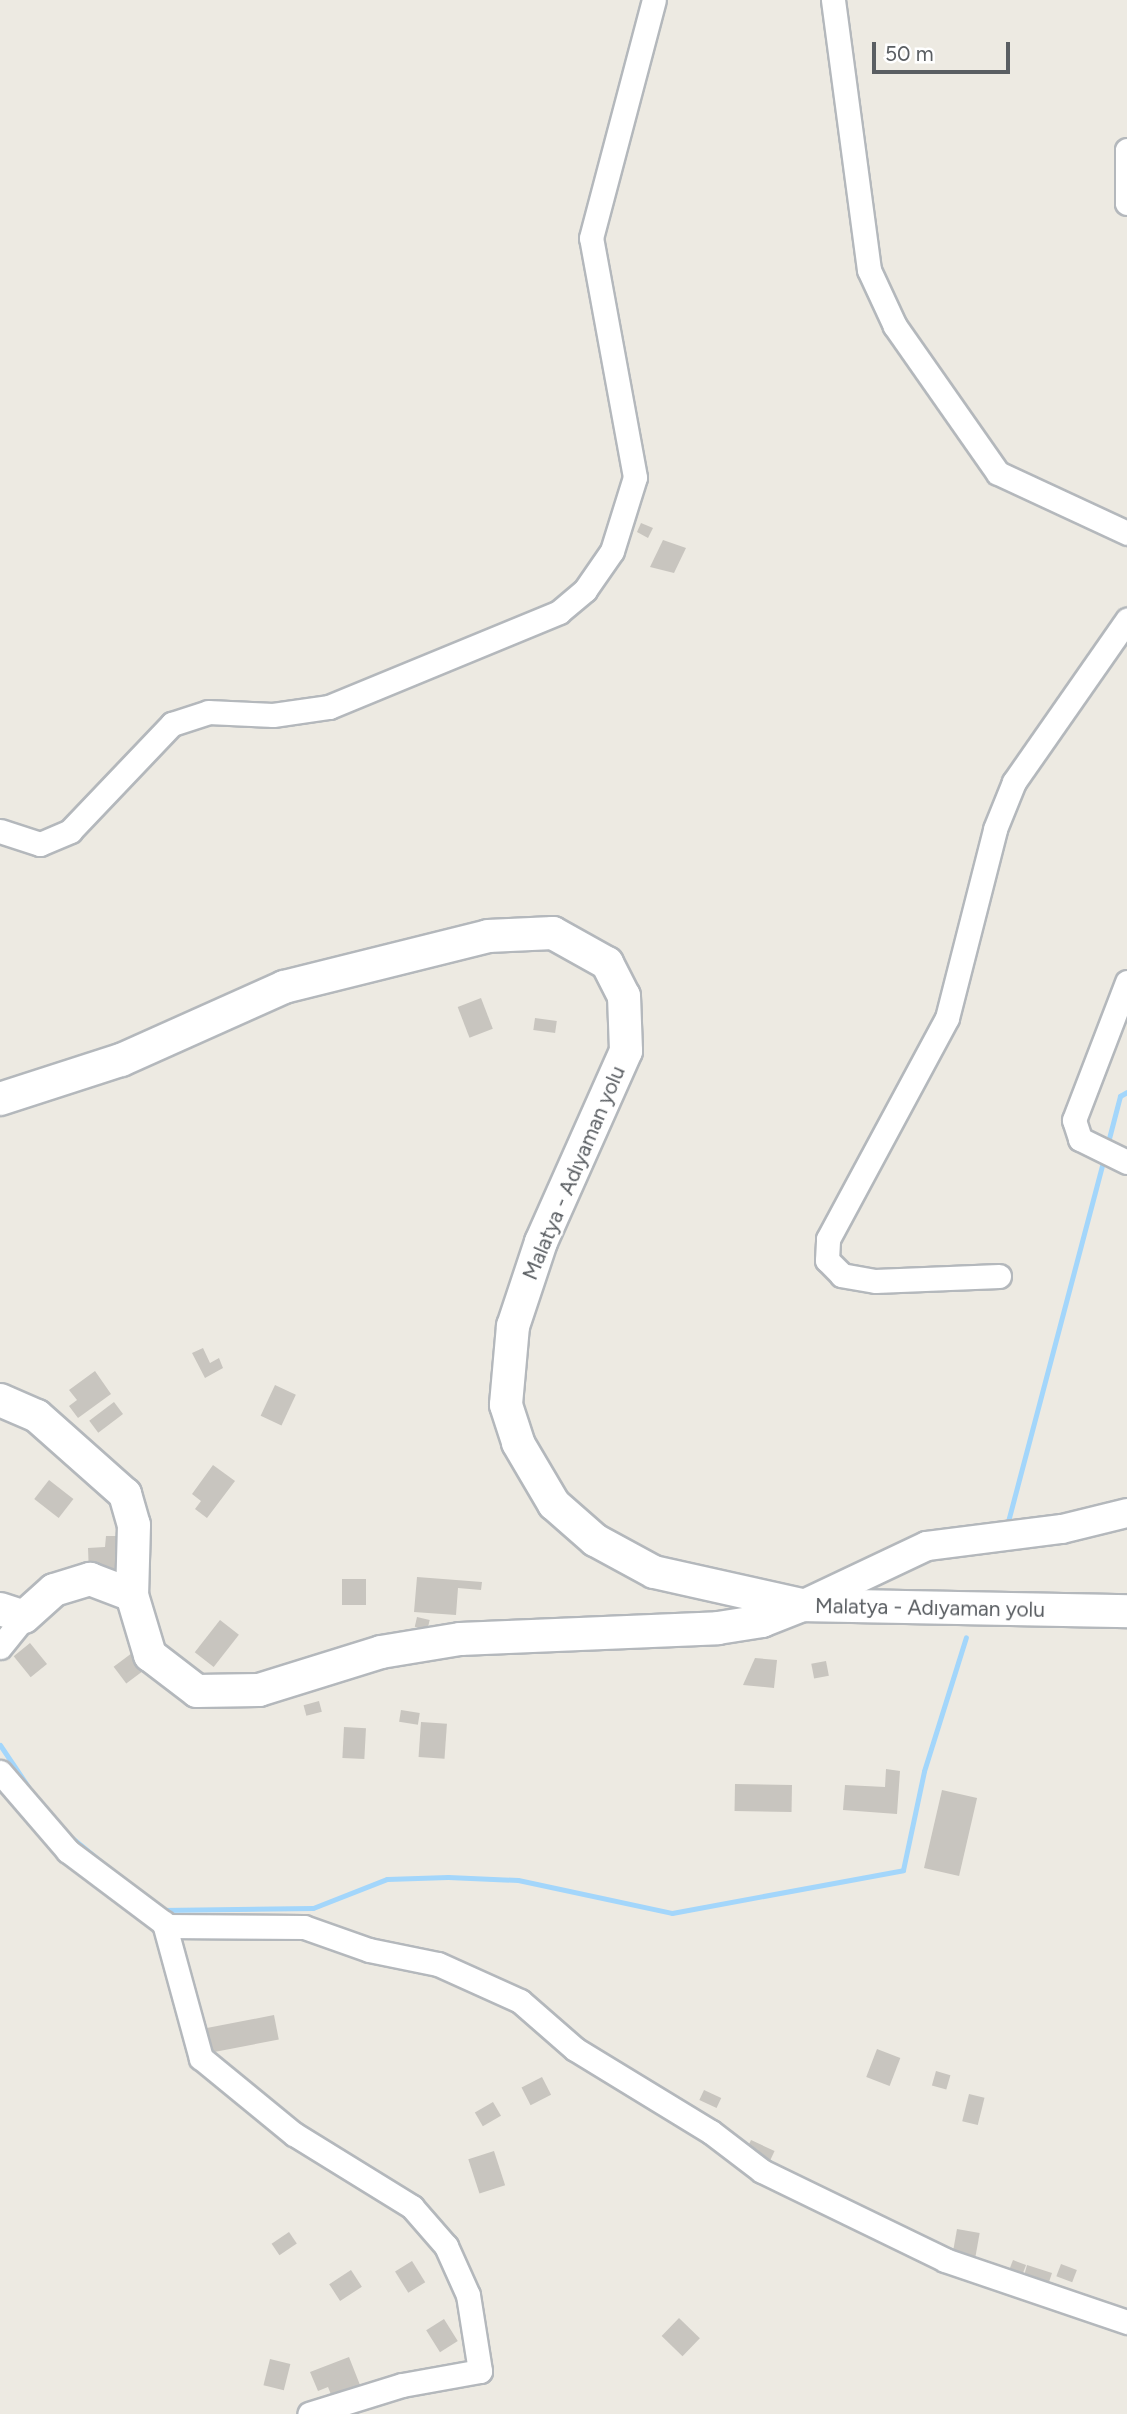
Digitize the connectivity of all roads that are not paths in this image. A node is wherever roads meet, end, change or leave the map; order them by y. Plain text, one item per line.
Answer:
1 (654, 0) edge
2 (833, 0) edge
3 (1127, 150) edge
4 (1127, 203) edge
5 (1127, 533) edge
6 (1127, 620) edge
7 (0, 831) edge
8 (1127, 982) edge
9 (0, 1099) edge
10 (1122, 1160) edge
11 (999, 1276) dead end
12 (0, 1400) edge
13 (1127, 1513) edge
14 (132, 1595) junction
15 (802, 1605) junction
16 (1127, 1611) edge
17 (12, 1613) edge
18 (0, 1647) edge
19 (0, 1772) edge
20 (165, 1926) junction
21 (1127, 2322) edge
22 (309, 2414) edge

1 - 7 street
2 - 5 street
3 - 4 street
6 - 11 street
8 - 10 street
9 - 15 main road, Malatya - Adıyaman yolu
12 - 14 main road
13 - 15 street
14 - 15 main road
14 - 17 main road
15 - 16 main road, Malatya - Adıyaman yolu
17 - 18 street
19 - 20 street
20 - 21 street
20 - 22 street

